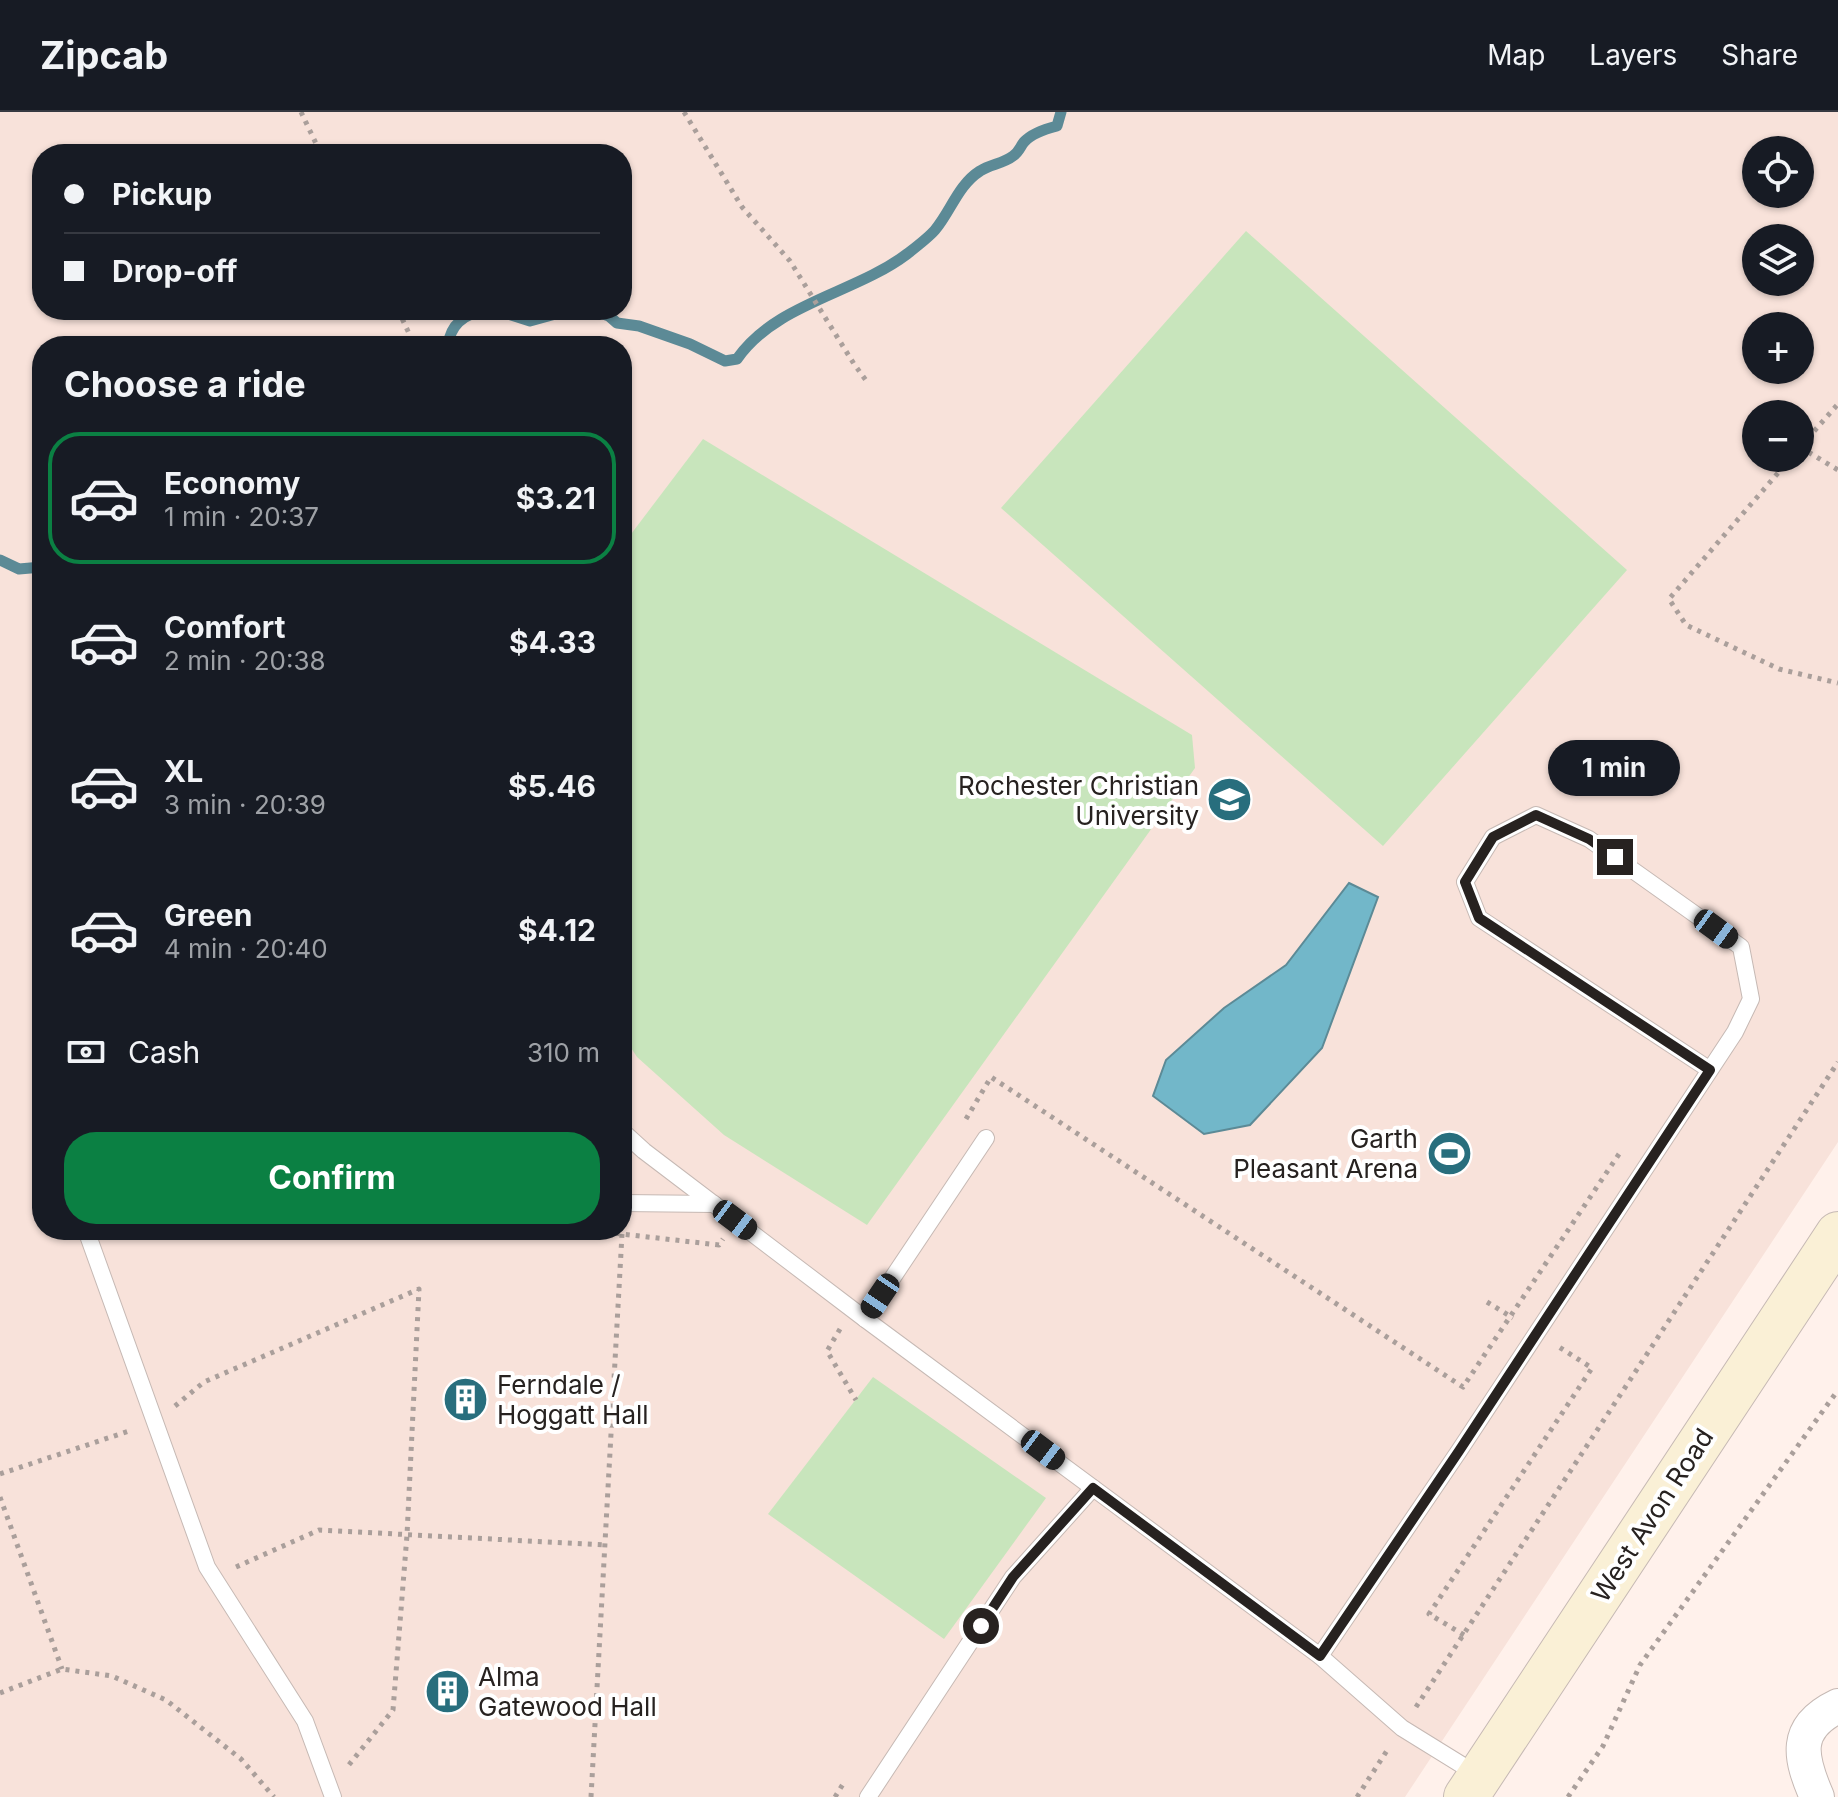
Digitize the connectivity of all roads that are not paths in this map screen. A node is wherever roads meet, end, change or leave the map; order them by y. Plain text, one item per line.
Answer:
1 (1710, 1070) junction
2 (986, 1138) dead end
3 (632, 1140) edge
4 (632, 1203) edge
5 (714, 1204) junction
6 (1837, 1238) edge
7 (90, 1240) edge
8 (865, 1319) junction
9 (1093, 1488) junction
10 (1320, 1656) junction
11 (1838, 1706) edge
12 (1473, 1787) edge
13 (330, 1793) edge
14 (868, 1797) edge
15 (1817, 1797) edge

1 - 1 lane
1 - 10 lane
2 - 8 lane
3 - 5 lane
4 - 5 lane
5 - 8 lane
6 - 12 main road, West Avon Road
7 - 13 lane
8 - 9 lane
9 - 10 lane
9 - 14 lane
10 - 12 lane
11 - 15 street

